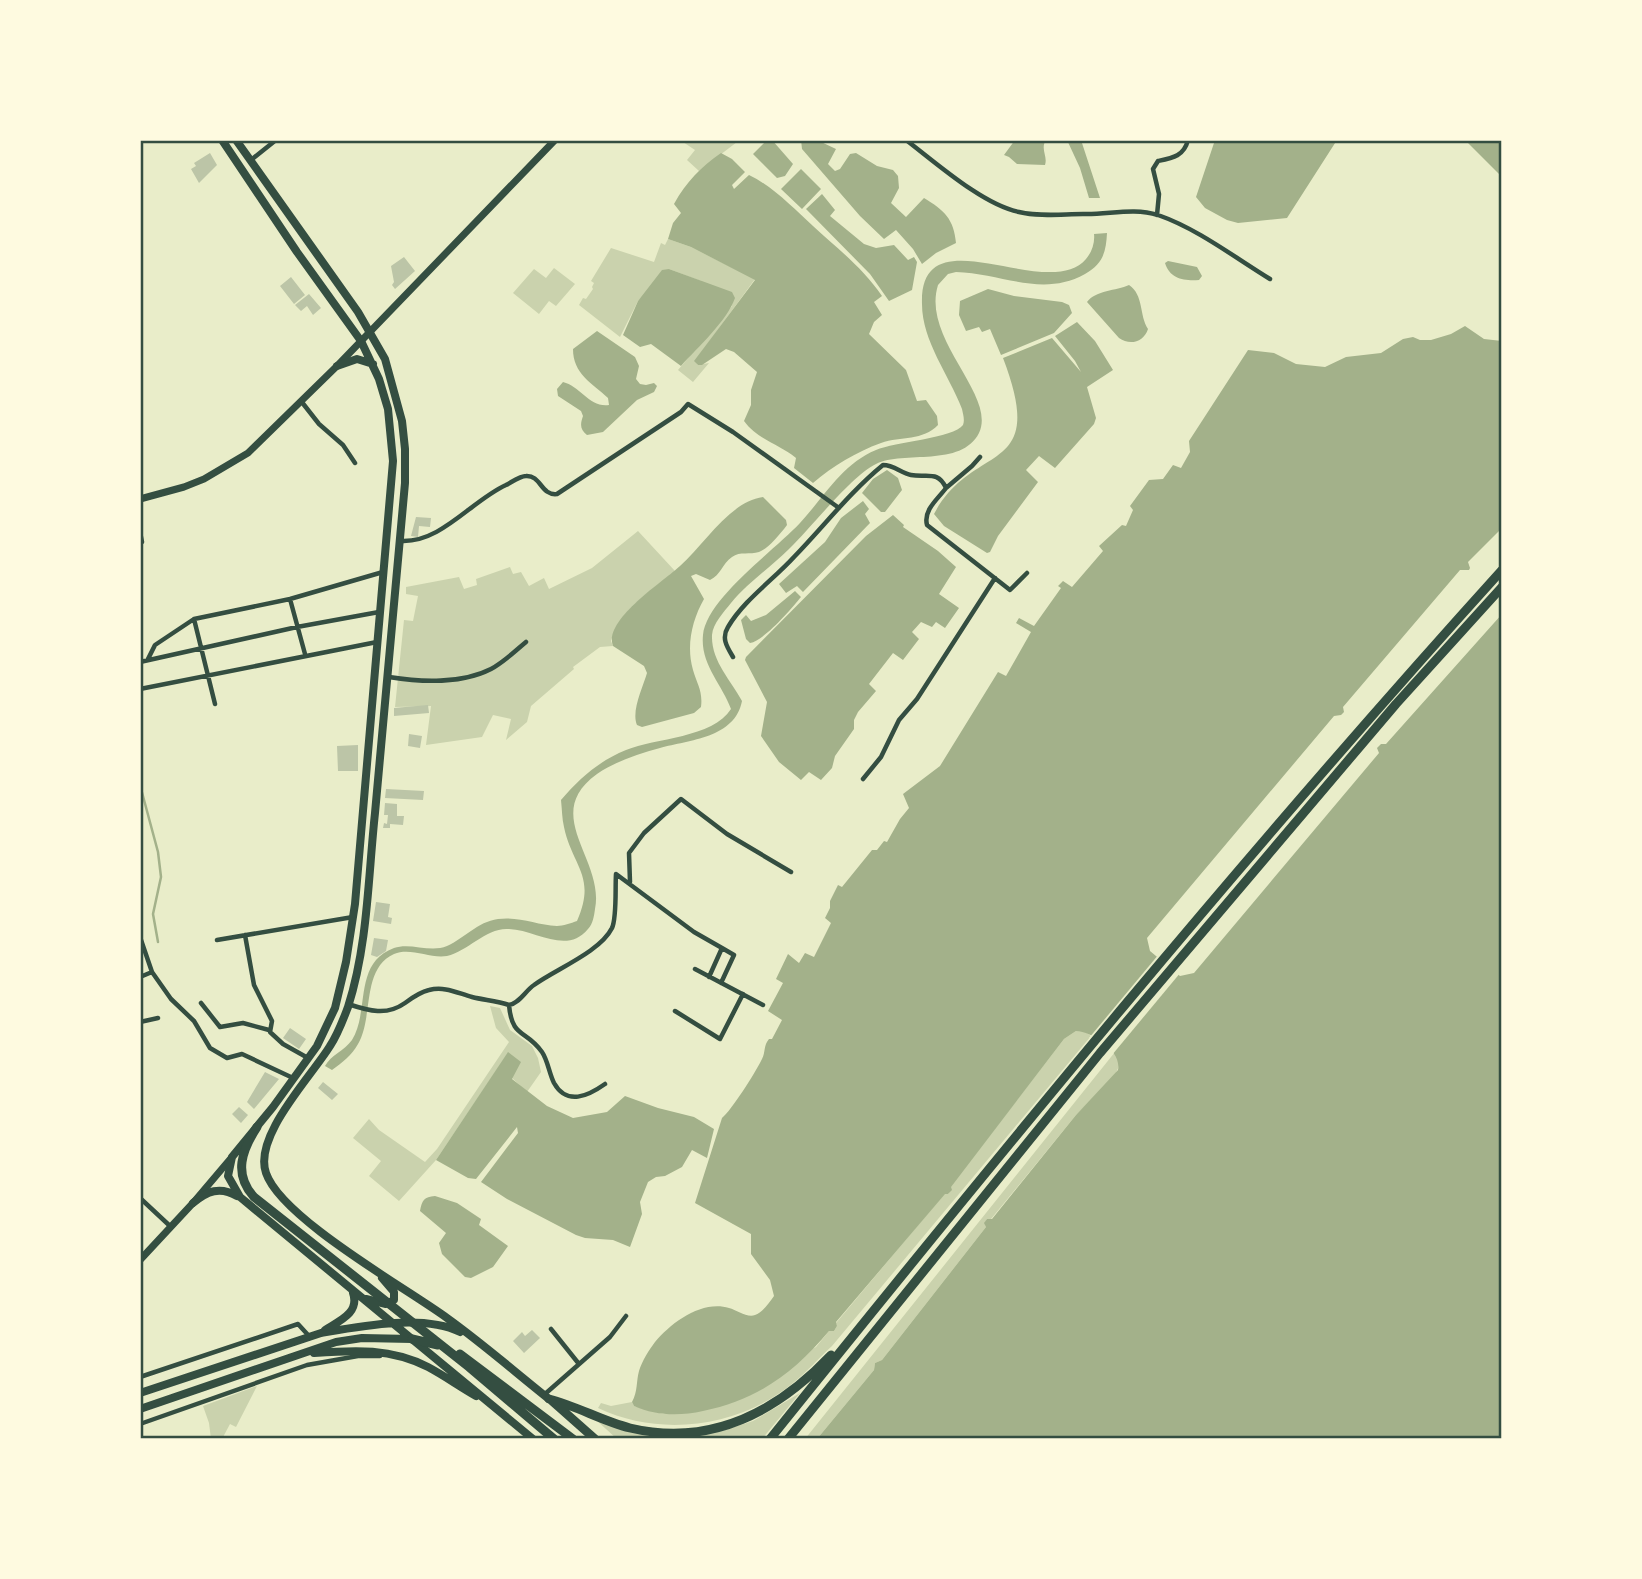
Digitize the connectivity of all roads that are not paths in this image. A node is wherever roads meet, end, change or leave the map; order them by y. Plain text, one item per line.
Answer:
1 (222, 140) edge
2 (236, 140) edge
3 (276, 140) edge
4 (555, 140) edge
5 (906, 140) edge
6 (1188, 140) edge
7 (250, 160) junction
8 (1157, 215) junction
9 (1270, 279) dead end
10 (371, 332) junction
11 (362, 341) junction
12 (373, 364) junction
13 (337, 366) junction
14 (301, 401) junction
15 (980, 457) dead end
16 (355, 463) dead end
17 (946, 488) junction
18 (140, 499) edge
19 (839, 508) junction
20 (140, 532) edge
21 (400, 541) junction
22 (140, 542) edge
23 (1502, 570) edge
24 (384, 572) junction
25 (1027, 573) dead end
26 (995, 578) junction
27 (1502, 587) edge
28 (289, 600) junction
29 (380, 612) junction
30 (194, 619) junction
31 (297, 627) junction
32 (378, 641) junction
33 (526, 642) dead end
34 (202, 647) junction
35 (305, 654) junction
36 (733, 657) dead end
37 (148, 659) junction
38 (140, 662) edge
39 (209, 676) junction
40 (388, 677) junction
41 (140, 689) edge
42 (215, 704) dead end
43 (863, 779) dead end
44 (791, 872) dead end
45 (630, 883) junction
46 (353, 917) junction
47 (244, 935) junction
48 (140, 937) edge
49 (217, 940) dead end
50 (722, 948) junction
51 (695, 969) dead end
52 (152, 972) junction
53 (140, 977) edge
54 (709, 977) junction
55 (721, 983) junction
56 (743, 994) junction
57 (201, 1003) dead end
58 (348, 1004) junction
59 (509, 1005) junction
60 (763, 1005) dead end
61 (675, 1010) dead end
62 (158, 1018) dead end
63 (140, 1022) edge
64 (269, 1030) junction
65 (309, 1059) junction
66 (295, 1079) junction
67 (606, 1084) dead end
68 (257, 1127) junction
69 (232, 1157) junction
70 (240, 1197) junction
71 (140, 1198) edge
72 (193, 1203) junction
73 (171, 1227) junction
74 (140, 1260) edge
75 (378, 1273) junction
76 (357, 1295) junction
77 (880, 1303) junction
78 (626, 1316) dead end
79 (395, 1325) junction
80 (551, 1329) dead end
81 (321, 1333) junction
82 (310, 1336) junction
83 (472, 1338) junction
84 (412, 1339) junction
85 (304, 1353) junction
86 (401, 1356) junction
87 (579, 1364) junction
88 (140, 1377) edge
89 (140, 1394) edge
90 (547, 1396) junction
91 (488, 1403) junction
92 (142, 1409) edge
93 (140, 1424) edge
94 (533, 1439) edge
95 (554, 1439) edge
96 (573, 1439) edge
97 (595, 1439) edge
98 (770, 1439) edge
99 (788, 1439) edge

1 - 11 highway
2 - 7 highway
3 - 7 street
4 - 10 main road
5 - 8 street
6 - 8 street
7 - 10 highway
8 - 9 street
10 - 11 main road
10 - 21 highway
11 - 12 highway
11 - 13 main road
12 - 13 highway
12 - 24 highway
13 - 14 main road
14 - 16 street
14 - 18 main road
15 - 17 street
17 - 19 street
17 - 26 street
19 - 21 street
19 - 36 street
20 - 22 street
21 - 40 highway
23 - 77 highway
24 - 28 street
24 - 29 highway
25 - 26 street
26 - 43 street
27 - 99 highway
28 - 30 street
28 - 31 street
29 - 31 street
29 - 32 highway
30 - 34 street
30 - 37 street
31 - 34 street
31 - 35 street
32 - 35 street
32 - 46 highway
33 - 40 street
34 - 37 street
34 - 39 street
35 - 39 street
37 - 38 street
39 - 41 street
39 - 42 street
40 - 58 highway
44 - 45 street
45 - 50 street
45 - 59 street
46 - 47 street
46 - 65 highway
47 - 49 street
47 - 64 street
48 - 52 street
50 - 54 street
50 - 55 street
51 - 54 street
52 - 53 street
52 - 66 street
54 - 55 street
55 - 56 street
56 - 60 street
56 - 61 street
57 - 64 street
58 - 59 street
58 - 75 highway
59 - 67 street
62 - 63 street
64 - 65 street
65 - 66 highway
66 - 68 highway
68 - 69 highway
68 - 95 highway
69 - 70 highway
69 - 72 main road
70 - 72 highway
70 - 76 highway
71 - 73 street
72 - 73 main road
73 - 74 main road
75 - 76 highway
75 - 83 highway
76 - 79 highway
76 - 81 highway
77 - 90 highway
77 - 98 highway
78 - 87 street
79 - 81 highway
79 - 83 highway
79 - 84 highway
80 - 87 street
81 - 82 highway
82 - 88 street
82 - 89 highway
83 - 90 highway
84 - 85 highway
84 - 91 highway
84 - 96 highway
85 - 86 highway
85 - 92 highway
86 - 91 highway
86 - 93 street
87 - 90 street
89 - 92 highway
90 - 97 highway
91 - 94 highway

